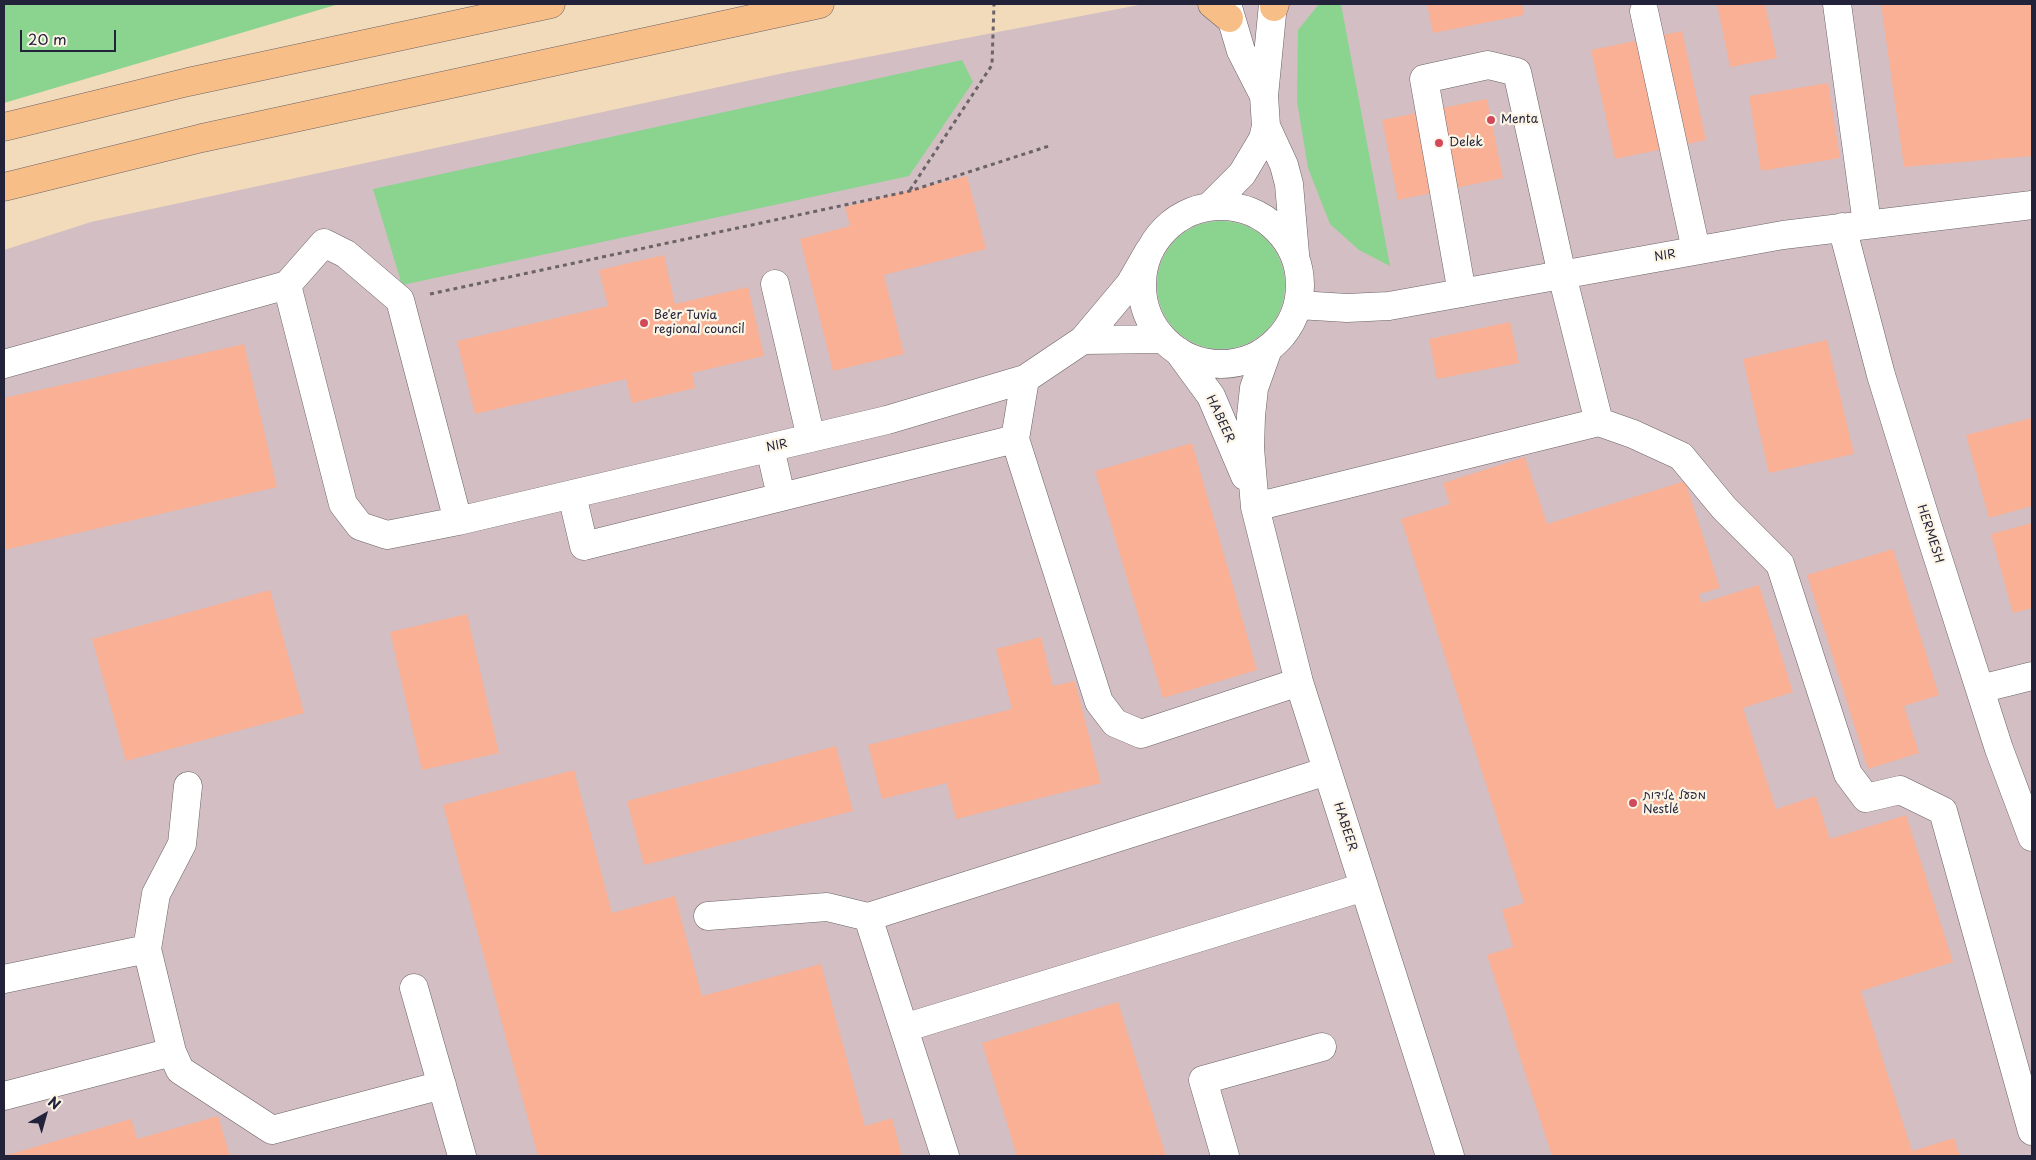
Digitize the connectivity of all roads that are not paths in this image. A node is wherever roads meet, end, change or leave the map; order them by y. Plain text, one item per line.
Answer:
1 (551, 4) edge
2 (820, 4) edge
3 (1837, 4) edge
4 (1274, 5) edge
5 (1223, 8) edge
6 (1644, 11) dead end
7 (1264, 96) junction
8 (1266, 126) junction
9 (4, 127) edge
10 (4, 187) edge
11 (2032, 205) edge
12 (1209, 207) junction
13 (1855, 226) junction
14 (1696, 250) junction
15 (1149, 251) junction
16 (1295, 256) junction
17 (1562, 275) junction
18 (775, 284) dead end
19 (287, 285) junction
20 (1462, 293) junction
21 (1298, 305) junction
22 (1083, 340) junction
23 (1170, 345) junction
24 (1268, 349) junction
25 (4, 364) edge
26 (1024, 379) junction
27 (1599, 422) junction
28 (811, 438) junction
29 (1015, 439) junction
30 (770, 448) junction
31 (572, 495) junction
32 (781, 496) junction
33 (1254, 500) junction
34 (458, 521) junction
35 (2032, 676) edge
36 (1299, 682) junction
37 (1980, 689) junction
38 (1327, 771) junction
39 (188, 786) dead end
40 (2032, 837) edge
41 (1364, 887) junction
42 (708, 916) dead end
43 (868, 917) junction
44 (147, 949) junction
45 (4, 979) edge
46 (414, 988) dead end
47 (904, 1028) junction
48 (1322, 1047) dead end
49 (172, 1052) junction
50 (442, 1085) junction
51 (4, 1096) edge
52 (2032, 1131) edge
53 (462, 1156) edge
54 (945, 1156) edge
55 (1225, 1156) edge
56 (1450, 1156) edge

1 - 9 highway
2 - 10 highway
3 - 13 street, HERMESH
4 - 7 street
5 - 7 street
6 - 14 street
7 - 8 street
8 - 12 street
8 - 16 street
11 - 13 street, NIR
12 - 15 street
12 - 16 street
13 - 14 street, NIR
13 - 37 street, HERMESH
14 - 17 street, NIR
15 - 22 street, NIR
15 - 23 street
16 - 21 street
17 - 20 street, NIR
17 - 20 street
17 - 27 street
18 - 28 street
19 - 25 street
19 - 34 street, NIR
19 - 34 street
20 - 21 street, NIR
21 - 24 street
22 - 23 street
22 - 26 street, NIR
23 - 24 street
23 - 33 street, HABEER
24 - 33 street, HABEER
26 - 28 street, NIR
26 - 29 street
27 - 33 street
27 - 52 street
28 - 30 street, NIR
29 - 32 street
29 - 36 street
30 - 31 street, NIR
30 - 32 street
31 - 32 street
31 - 34 street, NIR
33 - 36 street, HABEER
35 - 37 street
36 - 38 street, HABEER
37 - 40 street, HERMESH
38 - 41 street, HABEER
38 - 43 street
39 - 44 street
41 - 47 street
41 - 56 street, HABEER
42 - 43 street
43 - 47 street
44 - 45 street
44 - 49 street
46 - 50 street
47 - 54 street
48 - 55 street
49 - 50 street
49 - 51 street
50 - 53 street

